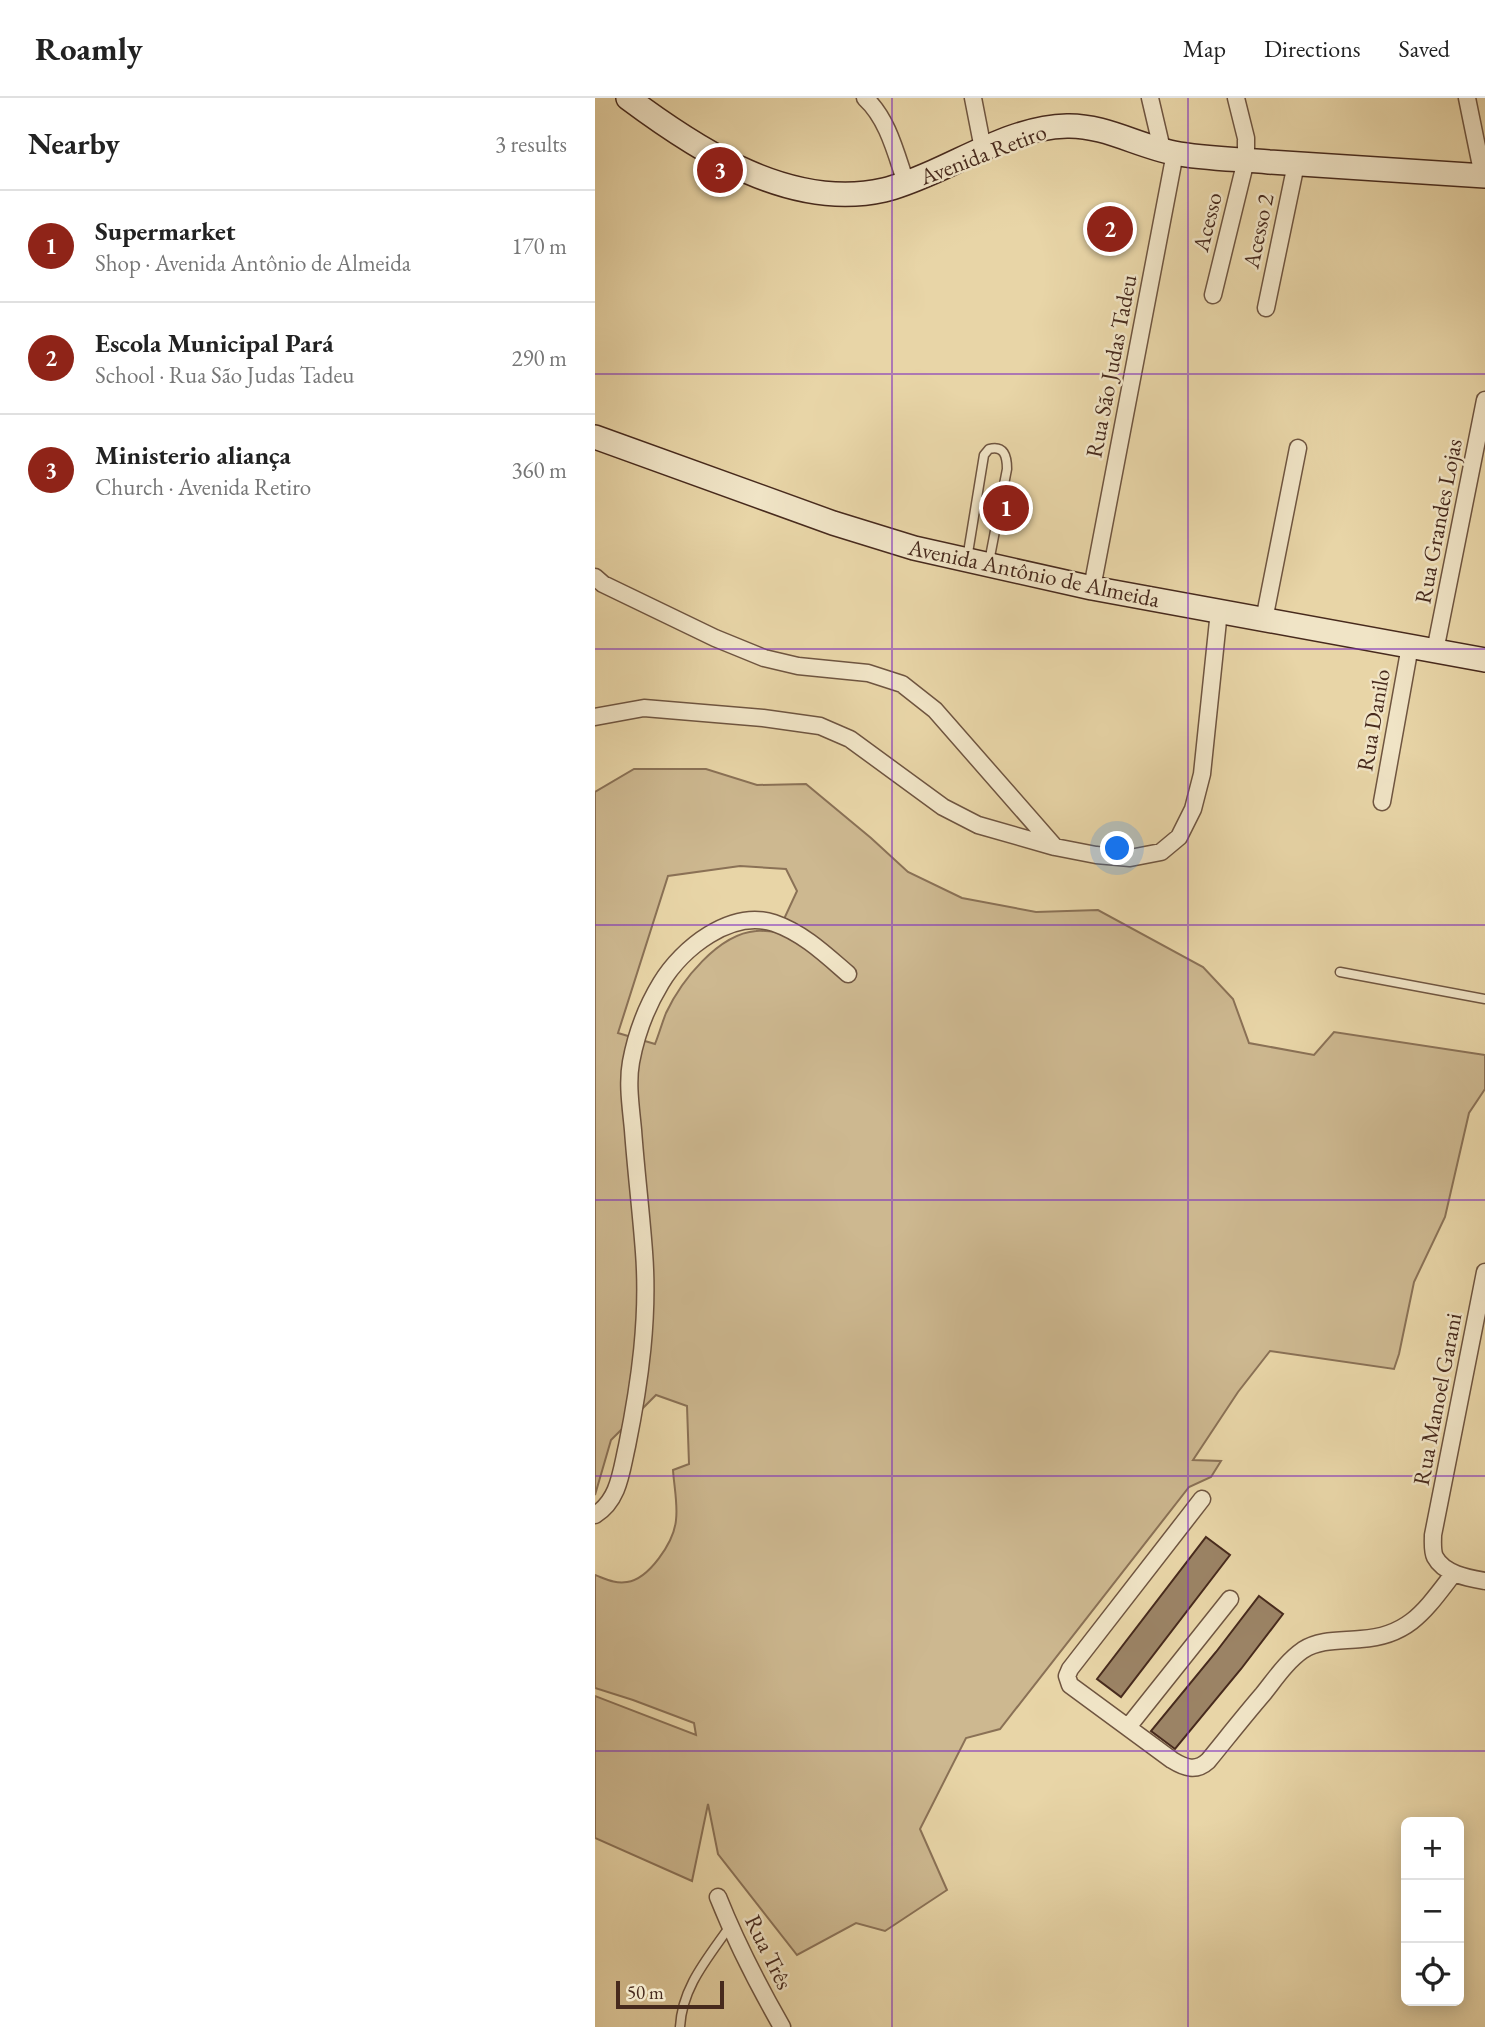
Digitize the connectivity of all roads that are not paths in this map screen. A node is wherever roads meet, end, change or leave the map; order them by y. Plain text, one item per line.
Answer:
1 (628, 98) edge
2 (865, 98) edge
3 (973, 98) edge
4 (1150, 98) edge
5 (1236, 98) edge
6 (1467, 98) edge
7 (983, 149) junction
8 (1168, 151) junction
9 (1246, 160) junction
10 (1296, 164) junction
11 (1484, 176) edge
12 (906, 183) junction
13 (1213, 295) dead end
14 (1266, 308) dead end
15 (1485, 400) edge
16 (595, 437) edge
17 (1298, 448) dead end
18 (977, 562) junction
19 (595, 577) edge
20 (1092, 588) junction
21 (1219, 611) junction
22 (1264, 620) junction
23 (1410, 646) junction
24 (1435, 651) junction
25 (1485, 660) edge
26 (595, 717) edge
27 (1382, 802) dead end
28 (1055, 847) junction
29 (1340, 972) dead end
30 (848, 974) dead end
31 (1485, 999) edge
32 (1485, 1272) edge
33 (1202, 1499) dead end
34 (595, 1515) edge
35 (1454, 1573) junction
36 (1485, 1581) edge
37 (1230, 1599) dead end
38 (1128, 1727) junction
39 (718, 1897) dead end
40 (730, 1926) junction
41 (680, 2027) edge
42 (782, 2027) edge

1 - 12 street, Avenida Retiro
2 - 12 street
3 - 7 street
4 - 8 street
5 - 9 street, Acesso
6 - 11 street
7 - 8 street, Avenida Retiro
7 - 12 street, Avenida Retiro
8 - 9 street, Avenida Retiro
8 - 20 street, Rua São Judas Tadeu
9 - 10 street, Avenida Retiro
9 - 13 street, Acesso
10 - 11 street, Avenida Retiro
10 - 14 street, Acesso 2
15 - 24 street, Rua Grandes Lojas
16 - 18 street, Avenida Antônio de Almeida
17 - 22 street
18 - 18 lane
18 - 20 street, Avenida Antônio de Almeida
19 - 28 street
20 - 21 street, Avenida Antônio de Almeida
21 - 22 street, Avenida Antônio de Almeida
21 - 28 street
22 - 23 street, Avenida Antônio de Almeida
23 - 24 street, Avenida Antônio de Almeida
23 - 27 street, Rua Danilo
24 - 25 street, Avenida Antônio de Almeida
26 - 28 street
29 - 31 lane
30 - 34 street
32 - 35 street, Rua Manoel Garani
33 - 38 street
35 - 36 street
35 - 38 street
37 - 38 street
39 - 40 street, Rua Três
40 - 41 lane
40 - 42 street, Rua Três

